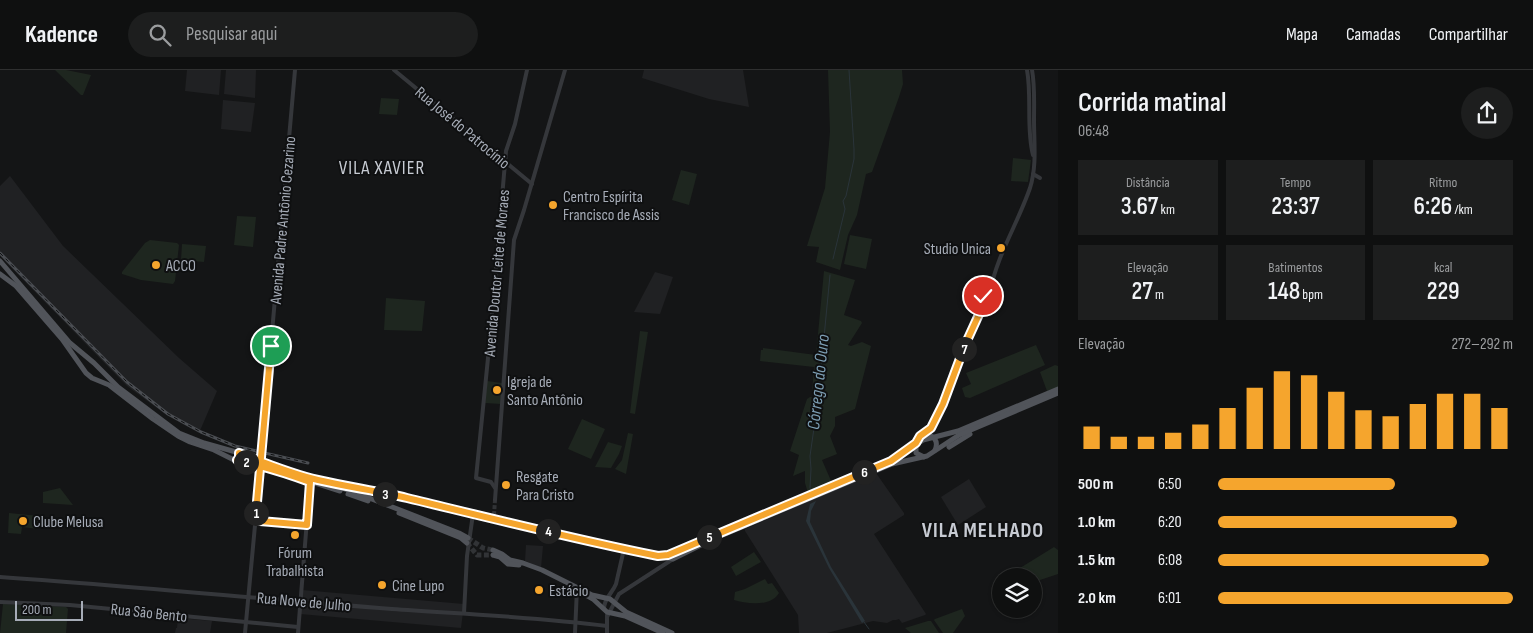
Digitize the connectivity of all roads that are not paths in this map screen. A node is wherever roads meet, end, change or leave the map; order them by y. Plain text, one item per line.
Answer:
1 (295, 70) edge
2 (394, 70) edge
3 (527, 70) edge
4 (565, 70) edge
5 (1027, 70) edge
6 (1032, 70) edge
7 (1032, 92) junction
8 (506, 162) junction
9 (1033, 174) junction
10 (1040, 178) dead end
11 (532, 184) junction
12 (0, 264) edge
13 (0, 274) edge
14 (988, 291) junction
15 (986, 299) junction
16 (91, 360) junction
17 (82, 368) junction
18 (100, 370) junction
19 (92, 378) junction
20 (1058, 389) edge
21 (1058, 393) edge
22 (943, 404) junction
23 (947, 409) dead end
24 (934, 422) junction
25 (925, 433) junction
26 (934, 437) junction
27 (950, 441) junction
28 (916, 443) junction
29 (916, 450) junction
30 (232, 451) junction
31 (935, 451) junction
32 (239, 453) junction
33 (228, 456) junction
34 (924, 457) junction
35 (914, 459) junction
36 (237, 460) junction
37 (313, 480) junction
38 (496, 481) junction
39 (491, 482) junction
40 (496, 491) junction
41 (495, 500) tunnel mouth
42 (472, 515) junction
43 (257, 521) junction
44 (307, 525) junction
45 (467, 541) tunnel mouth
46 (624, 549) junction
47 (493, 553) tunnel mouth
48 (658, 556) junction
49 (673, 560) junction
50 (0, 577) edge
51 (577, 589) junction
52 (248, 597) junction
53 (607, 598) junction
54 (300, 601) junction
55 (0, 602) edge
56 (614, 602) junction
57 (464, 613) junction
58 (607, 613) junction
59 (246, 622) junction
60 (576, 622) junction
61 (646, 623) junction
62 (607, 626) junction
63 (298, 627) junction
64 (245, 633) edge
65 (298, 633) edge
66 (575, 633) edge
67 (607, 633) edge
68 (663, 633) edge
69 (672, 633) edge

1 - 43 street, Avenida Padre Antônio Cezarino, bridge
2 - 8 street, Rua José do Patrocínio
3 - 8 street, Avenida Doutor Leite de Moraes
4 - 11 street
5 - 7 street
6 - 7 street
7 - 9 street
8 - 11 street, Rua José do Patrocínio
8 - 39 street, Avenida Doutor Leite de Moraes
9 - 10 street
9 - 14 street
11 - 38 street
12 - 16 main road
13 - 17 main road
14 - 15 street
14 - 15 street
15 - 22 street
16 - 17 main road
16 - 18 main road
17 - 19 main road
18 - 19 main road
18 - 30 main road
19 - 33 main road
20 - 27 main road
21 - 27 main road
22 - 23 street
22 - 24 street
24 - 25 street
24 - 26 street
25 - 26 main road
25 - 28 street
26 - 27 main road
26 - 28 main road
26 - 31 main road
27 - 31 main road
28 - 29 main road
28 - 48 main road
29 - 34 main road
29 - 35 main road
30 - 32 main road
30 - 33 main road
31 - 34 main road
32 - 36 main road
32 - 37 main road
33 - 36 main road
34 - 35 main road
35 - 49 main road
36 - 37 main road
37 - 42 main road
37 - 44 street
37 - 45 main road
38 - 39 street
38 - 40 street
39 - 40 street
40 - 41 street
42 - 46 main road
42 - 57 street
43 - 44 street
43 - 52 street, Avenida Padre Antônio Cezarino
44 - 54 street
46 - 48 main road
46 - 53 street
47 - 51 main road
48 - 49 main road
49 - 56 street
50 - 52 street, Rua Nove de Julho
51 - 53 main road
51 - 58 main road
51 - 60 street
52 - 54 street, Rua Nove de Julho
52 - 59 street, Avenida Padre Antônio Cezarino
53 - 56 main road
53 - 58 street
54 - 57 street, Rua Nove de Julho
54 - 63 street
55 - 59 street, Rua São Bento
56 - 58 street
56 - 61 main road
57 - 60 street, Rua Nove de Julho
58 - 61 main road
58 - 62 street
59 - 63 street, Rua São Bento
59 - 64 street, Avenida Padre Antônio Cezarino
60 - 62 street, Rua Nove de Julho
60 - 66 street
61 - 68 main road
61 - 69 main road
62 - 67 street
63 - 65 street

